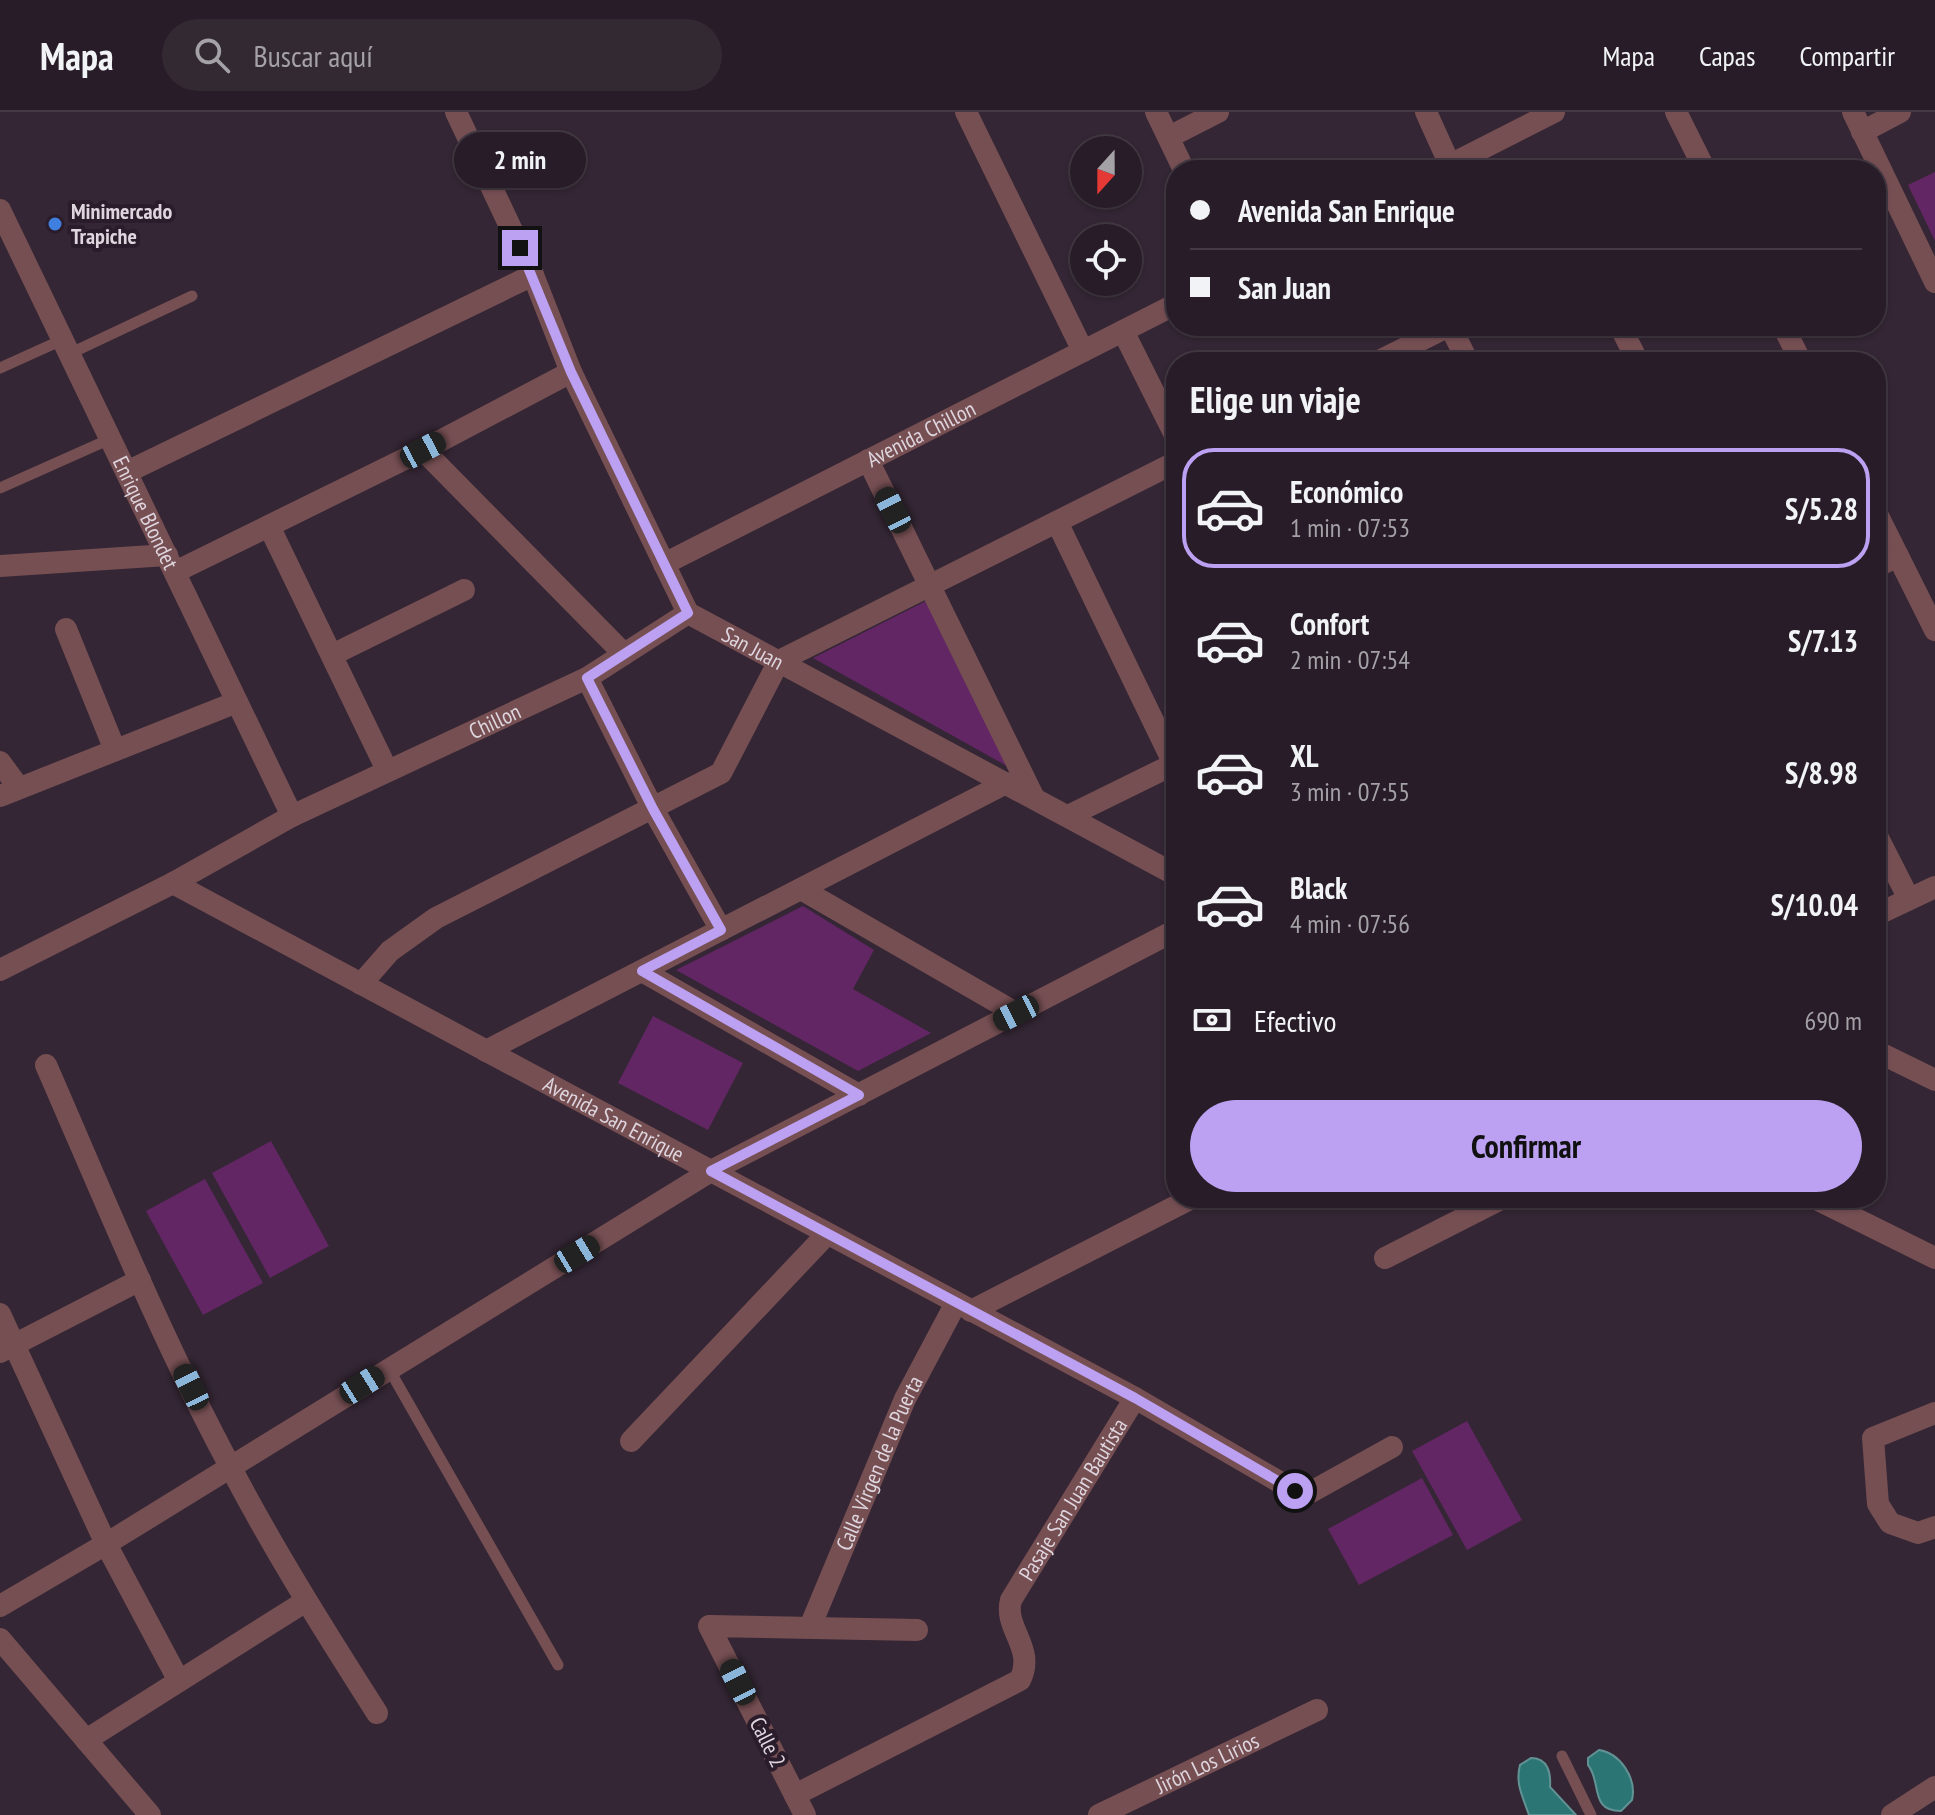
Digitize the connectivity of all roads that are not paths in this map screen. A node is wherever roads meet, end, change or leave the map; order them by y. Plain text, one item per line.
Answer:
1 (456, 112) edge
2 (966, 112) edge
3 (1156, 112) edge
4 (1218, 112) edge
5 (1426, 112) edge
6 (1554, 112) edge
7 (1676, 112) edge
8 (1900, 112) edge
9 (1857, 122) edge
10 (1169, 137) junction
11 (1179, 160) edge
12 (1443, 160) edge
13 (1459, 160) edge
14 (1700, 160) edge
15 (1876, 160) edge
16 (1886, 181) edge
17 (0, 210) edge
18 (533, 275) junction
19 (1935, 282) edge
20 (192, 296) dead end
21 (1166, 309) edge
22 (1123, 331) junction
23 (1429, 336) edge
24 (66, 347) junction
25 (1083, 351) junction
26 (1397, 352) edge
27 (0, 368) edge
28 (571, 372) junction
29 (1166, 417) edge
30 (110, 439) junction
31 (423, 450) junction
32 (868, 460) junction
33 (1166, 467) edge
34 (127, 472) junction
35 (0, 488) edge
36 (1057, 522) junction
37 (269, 526) junction
38 (1886, 532) edge
39 (1898, 556) junction
40 (1886, 562) edge
41 (171, 564) junction
42 (664, 564) junction
43 (0, 566) edge
44 (931, 585) junction
45 (464, 590) dead end
46 (688, 613) junction
47 (66, 629) dead end
48 (1935, 630) edge
49 (624, 654) junction
50 (332, 655) junction
51 (779, 661) junction
52 (587, 678) junction
53 (237, 702) junction
54 (1166, 745) edge
55 (115, 750) junction
56 (0, 762) edge
57 (1166, 767) edge
58 (387, 770) junction
59 (1006, 783) junction
60 (10, 792) edge
61 (1034, 798) junction
62 (653, 809) junction
63 (292, 816) junction
64 (1068, 816) junction
65 (1886, 854) edge
66 (1166, 870) edge
67 (173, 883) junction
68 (1935, 887) edge
69 (801, 889) junction
70 (1909, 899) junction
71 (1886, 910) edge
72 (721, 930) junction
73 (1166, 935) edge
74 (0, 970) edge
75 (642, 971) junction
76 (361, 984) junction
77 (1016, 1013) junction
78 (486, 1051) junction
79 (1886, 1054) edge
80 (1925, 1064) edge
81 (46, 1065) dead end
82 (1935, 1080) edge
83 (859, 1095) junction
84 (711, 1171) junction
85 (1171, 1208) edge
86 (1483, 1208) edge
87 (1835, 1208) edge
88 (827, 1234) junction
89 (1934, 1254) edge
90 (1385, 1258) dead end
91 (140, 1280) junction
92 (964, 1307) junction
93 (0, 1314) edge
94 (7, 1348) edge
95 (389, 1369) junction
96 (1135, 1398) junction
97 (1935, 1413) edge
98 (631, 1441) dead end
99 (1392, 1447) dead end
100 (230, 1467) junction
101 (1935, 1527) edge
102 (106, 1544) junction
103 (306, 1601) junction
104 (0, 1606) edge
105 (810, 1627) junction
106 (917, 1630) dead end
107 (0, 1639) edge
108 (558, 1665) dead end
109 (179, 1681) junction
110 (1317, 1710) dead end
111 (377, 1713) dead end
112 (86, 1740) junction
113 (1562, 1756) dead end
114 (1935, 1787) edge
115 (800, 1805) edge
116 (1111, 1812) edge
117 (150, 1815) edge
118 (1591, 1815) edge
119 (1892, 1815) edge

1 - 18 street
2 - 25 street
3 - 10 street
4 - 10 street
5 - 12 street
6 - 13 street
7 - 14 street
8 - 9 street
9 - 15 street
10 - 11 street
16 - 19 street
17 - 24 street, Enrique Blondet
18 - 28 street
18 - 34 street
20 - 24 lane
21 - 22 street, Avenida Chillon
22 - 25 street, Avenida Chillon
22 - 29 street
23 - 26 street
24 - 27 lane
24 - 30 street, Enrique Blondet
25 - 32 street, Avenida Chillon
28 - 31 street
28 - 42 street
30 - 34 street, Enrique Blondet
30 - 35 lane
31 - 37 street
31 - 49 street
32 - 42 street, Avenida Chillon
32 - 44 street
33 - 36 street
34 - 41 street, Enrique Blondet
36 - 44 street
36 - 54 street
37 - 41 street
37 - 50 street
38 - 39 street
39 - 40 street
39 - 48 street
41 - 43 street
41 - 53 street, Enrique Blondet
42 - 46 street
44 - 51 street
44 - 61 street
45 - 50 street
46 - 49 street, Chillon
46 - 51 street, San Juan
47 - 55 street
49 - 52 street, Chillon
50 - 58 street
51 - 59 street, San Juan
51 - 62 street
52 - 58 street, Chillon
52 - 62 street
53 - 55 street
53 - 63 street, Enrique Blondet
55 - 60 street
56 - 60 street
57 - 64 street
58 - 63 street, Chillon
59 - 61 street, San Juan
59 - 69 street
61 - 64 street, San Juan
62 - 72 street
62 - 76 street
63 - 67 street, Chillon
64 - 66 street, San Juan
65 - 70 street
67 - 74 street, Chillon
67 - 76 street, Avenida San Enrique
68 - 70 street
69 - 72 street
69 - 77 street
70 - 71 street
72 - 75 street
73 - 77 street
75 - 78 street
75 - 83 street
76 - 78 street, Avenida San Enrique
77 - 83 street
78 - 84 street, Avenida San Enrique
79 - 80 street
80 - 82 street
81 - 91 street
83 - 84 street
84 - 88 street, Avenida San Enrique
84 - 95 street
85 - 92 street
86 - 90 street
87 - 89 street
88 - 92 street, Avenida San Enrique
88 - 98 street
91 - 94 street
91 - 100 street
92 - 96 street, Avenida San Enrique
92 - 105 street, Calle Virgen de la Puerta
93 - 94 street
94 - 102 street
95 - 100 street
95 - 108 lane
96 - 99 street, Avenida San Enrique
96 - 115 street, Pasaje San Juan Bautista
97 - 101 street
100 - 102 street
100 - 103 street
102 - 104 street
102 - 109 street
103 - 109 street
103 - 111 street
105 - 106 street
105 - 115 street, Calle 2
107 - 112 street
109 - 112 street
110 - 116 street, Jirón Los Lirios
112 - 117 street
113 - 118 lane
114 - 119 street

